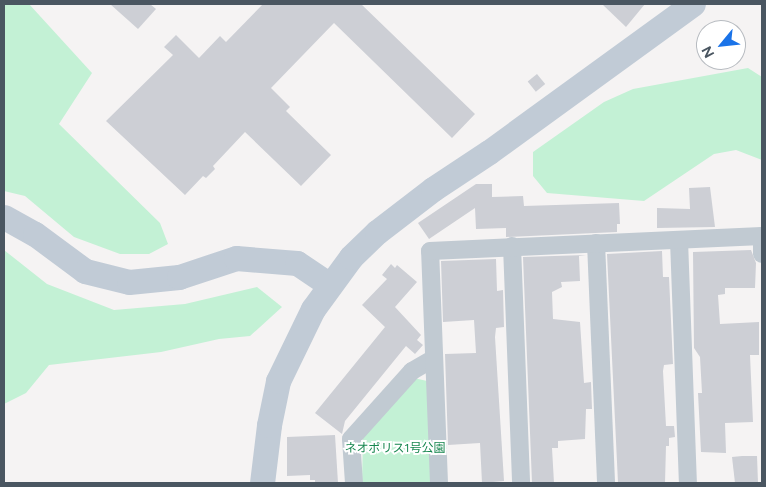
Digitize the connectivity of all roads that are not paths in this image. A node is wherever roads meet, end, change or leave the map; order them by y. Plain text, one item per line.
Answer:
1 (693, 4) edge
2 (4, 217) edge
3 (762, 236) edge
4 (679, 240) junction
5 (596, 243) junction
6 (512, 246) junction
7 (762, 254) edge
8 (328, 284) junction
9 (434, 358) junction
10 (262, 483) edge
11 (354, 483) edge
12 (439, 483) edge
13 (521, 483) edge
14 (606, 483) edge
15 (688, 483) edge

1 - 8 street
2 - 8 street
3 - 4 street
3 - 7 street
4 - 5 street
4 - 15 street
5 - 6 street
5 - 14 street
6 - 9 street
6 - 13 street
8 - 10 street
9 - 11 street
9 - 12 street

